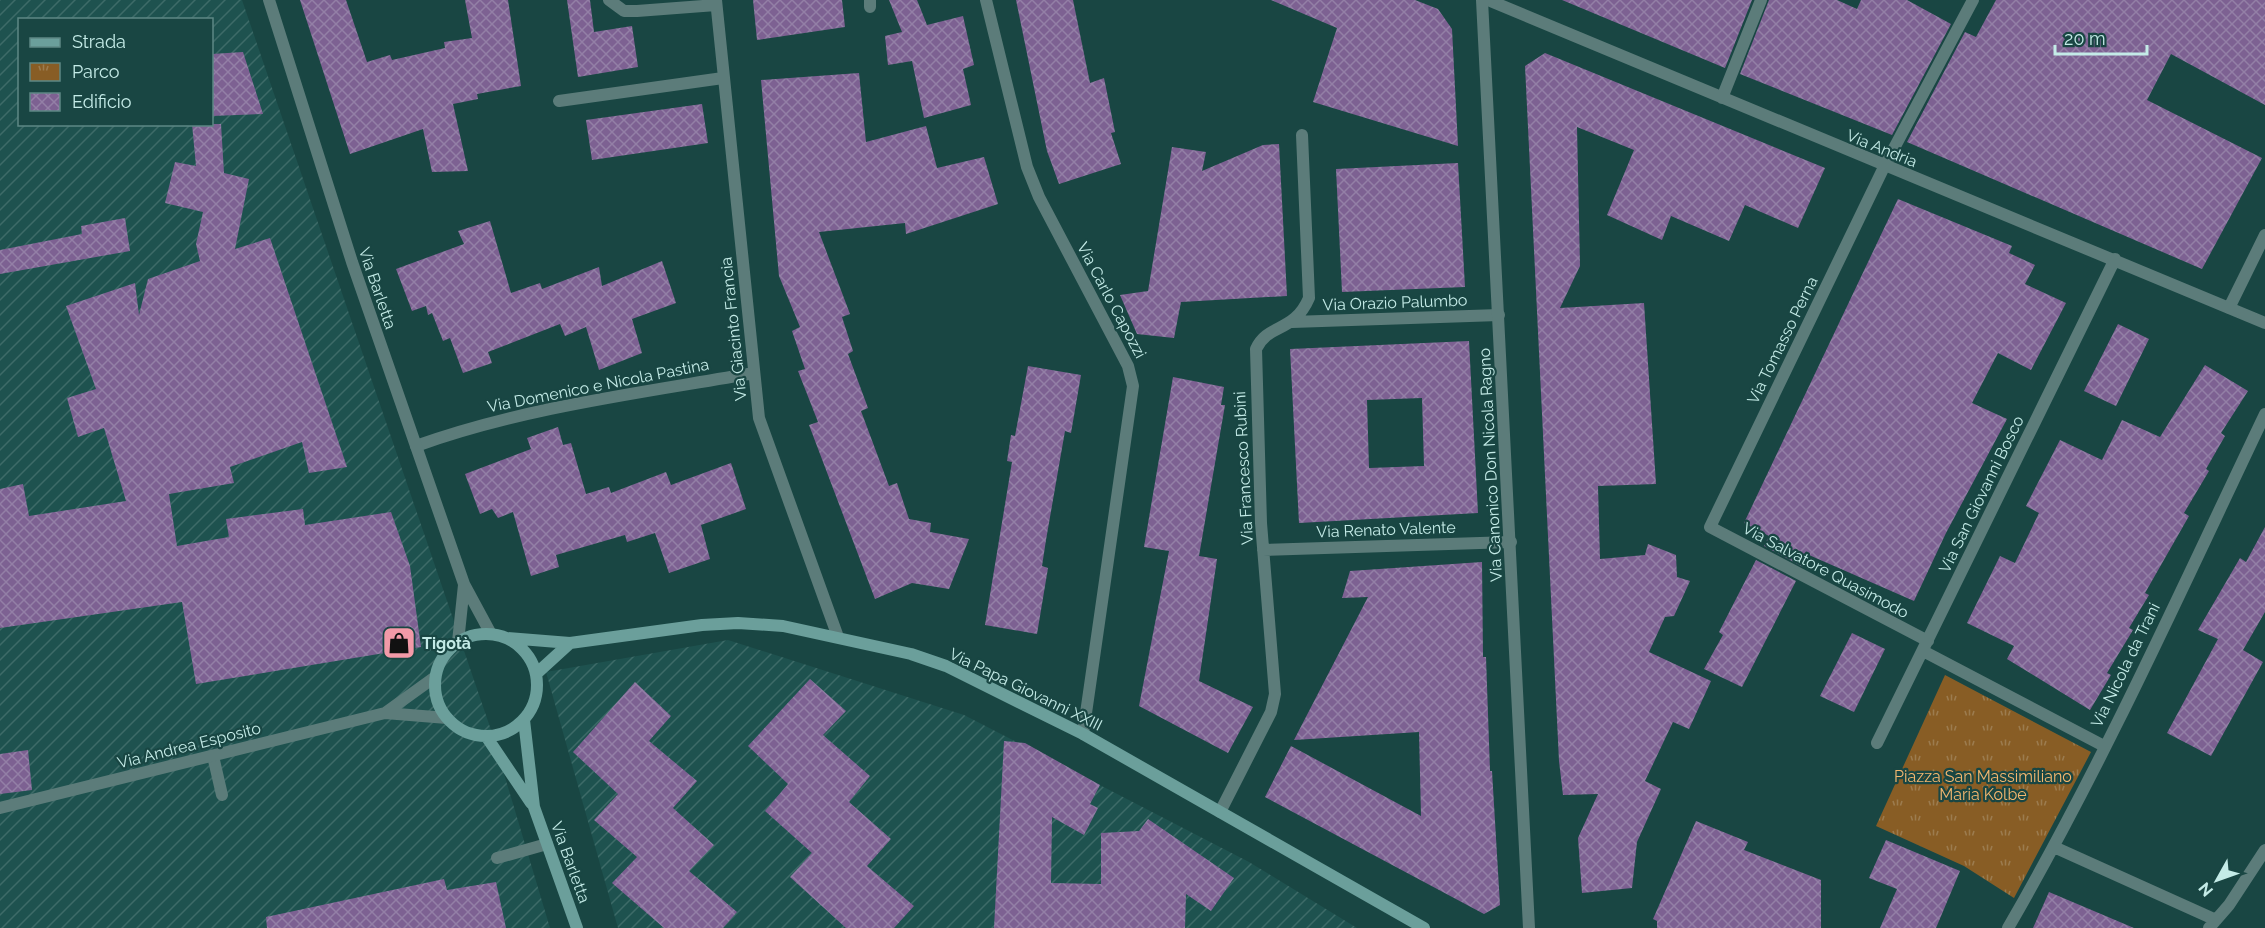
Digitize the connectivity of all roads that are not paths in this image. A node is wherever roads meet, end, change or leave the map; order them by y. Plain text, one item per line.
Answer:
1 (269, 0) edge
2 (609, 0) edge
3 (986, 0) edge
4 (1482, 0) edge
5 (1488, 0) edge
6 (1761, 0) edge
7 (1973, 0) edge
8 (716, 3) edge
9 (723, 78) junction
10 (1722, 98) junction
11 (559, 101) dead end
12 (1302, 135) dead end
13 (1884, 167) junction
14 (2265, 235) edge
15 (2115, 259) junction
16 (2229, 308) junction
17 (1499, 315) junction
18 (1292, 322) junction
19 (2265, 323) edge
20 (754, 373) junction
21 (2265, 414) edge
22 (2260, 438) edge
23 (416, 446) junction
24 (1710, 527) joint
25 (1511, 542) junction
26 (1263, 550) junction
27 (464, 584) junction
28 (491, 634) junction
29 (838, 637) junction
30 (507, 638) junction
31 (458, 642) junction
32 (570, 643) junction
33 (1925, 646) junction
34 (536, 674) junction
35 (435, 677) junction
36 (385, 713) junction
37 (447, 718) junction
38 (524, 720) junction
39 (1083, 734) junction
40 (486, 736) junction
41 (1877, 743) dead end
42 (2104, 746) junction
43 (213, 756) junction
44 (222, 795) dead end
45 (534, 807) junction
46 (0, 808) edge
47 (1220, 812) junction
48 (547, 844) junction
49 (2054, 847) junction
50 (2265, 850) edge
51 (497, 858) dead end
52 (2213, 924) edge
53 (577, 928) edge
54 (1424, 928) edge
55 (1529, 928) edge
56 (2008, 928) edge

1 - 23 street, Via Barletta
2 - 8 street, Via Giacinto Francia
3 - 39 street, Via Carlo Capozzi
4 - 17 street, Via Canonico Don Nicola Ragno
5 - 10 street, Via Andria
6 - 10 street
7 - 13 street, Via Tomasso Perna
8 - 9 street, Via Giacinto Francia
9 - 11 street
9 - 20 street, Via Giacinto Francia
10 - 13 street, Via Andria
12 - 18 street, Via Francesco Rubini
13 - 15 street, Via Andria
13 - 24 street, Via Tomasso Perna
14 - 16 street
15 - 16 street, Via Andria
15 - 33 street, Via San Giovanni Bosco
16 - 19 street, Via Andria
17 - 18 street, Via Orazio Palumbo
17 - 25 street, Via Canonico Don Nicola Ragno
18 - 26 street, Via Francesco Rubini
20 - 23 street, Via Domenico e Nicola Pastina
20 - 29 street, Via Giacinto Francia
21 - 22 street, Via Nicola da Trani
22 - 42 street, Via Nicola da Trani
23 - 27 street, Via Barletta
24 - 33 street, Via Salvatore Quasimodo
25 - 26 street, Via Renato Valente
25 - 55 street, Via Canonico Don Nicola Ragno
26 - 47 street, Via Francesco Rubini
27 - 28 street, Via Barletta
27 - 31 street, Via Barletta
28 - 30 main road
28 - 31 main road
29 - 32 main road, Via Papa Giovanni XXIII
29 - 39 main road, Via Papa Giovanni XXIII
30 - 32 main road, Via Papa Giovanni XXIII
30 - 34 main road
31 - 35 main road
32 - 34 main road
33 - 41 street, Via San Giovanni Bosco
33 - 42 street
34 - 38 main road
35 - 36 street, Via Andrea Esposito
35 - 37 main road
36 - 37 street, Via Andrea Esposito
36 - 43 street, Via Andrea Esposito
37 - 40 main road
38 - 40 main road
38 - 45 main road, Via Barletta
39 - 47 main road, Via Papa Giovanni XXIII
40 - 45 main road, Via Barletta
42 - 49 street, Via Nicola da Trani
43 - 44 street
43 - 46 street, Via Andrea Esposito
45 - 48 main road, Via Barletta
47 - 54 main road, Via Papa Giovanni XXIII
48 - 51 street
48 - 53 main road, Via Barletta
49 - 52 street
49 - 56 street, Via Nicola da Trani
50 - 52 street

